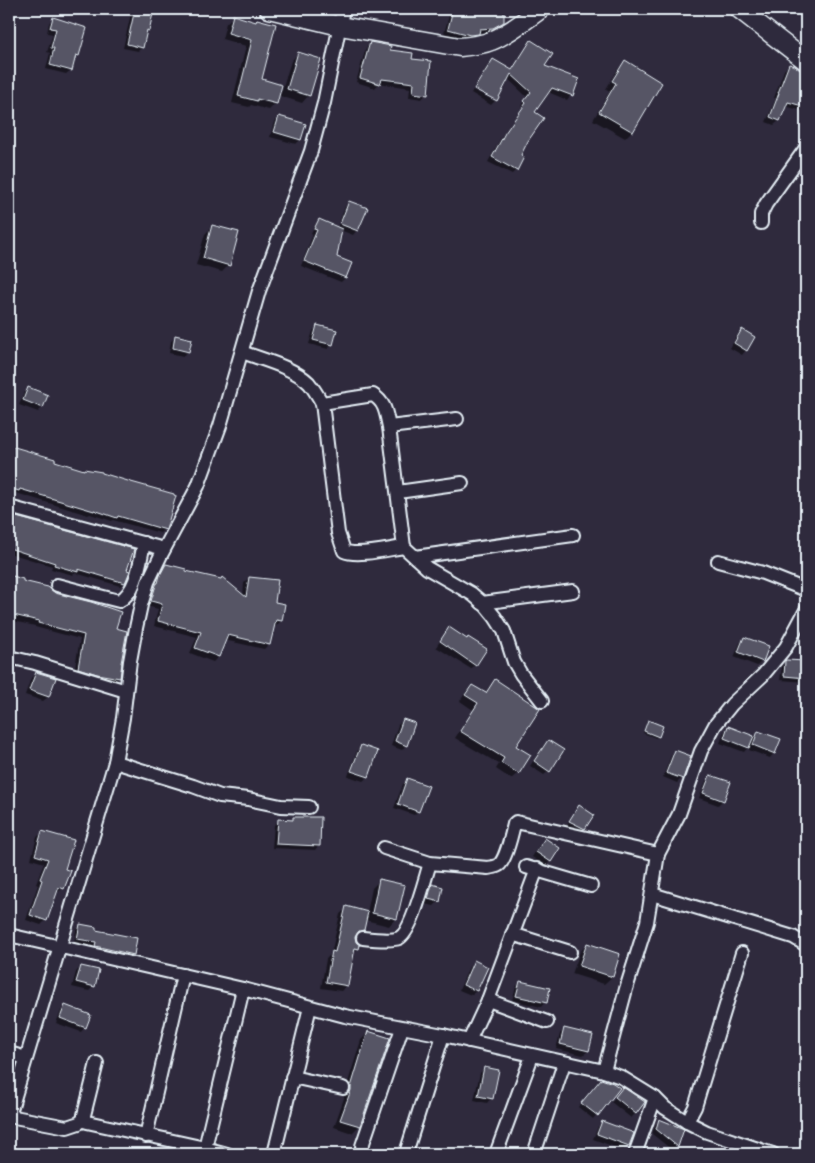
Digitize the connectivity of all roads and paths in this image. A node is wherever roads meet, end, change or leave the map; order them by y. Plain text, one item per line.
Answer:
1 (268, 9) edge
2 (541, 9) edge
3 (739, 9) edge
4 (341, 17) edge
5 (806, 61) edge
6 (806, 148) edge
7 (761, 223) dead end
8 (242, 352) junction
9 (322, 403) junction
10 (457, 419) dead end
11 (389, 427) junction
12 (462, 483) dead end
13 (398, 492) junction
14 (9, 507) edge
15 (573, 535) dead end
16 (144, 544) junction
17 (404, 547) junction
18 (164, 549) junction
19 (416, 557) junction
20 (718, 561) dead end
21 (57, 585) dead end
22 (573, 590) dead end
23 (806, 590) edge
24 (482, 603) junction
25 (806, 610) edge
26 (9, 657) edge
27 (126, 691) junction
28 (542, 701) dead end
29 (115, 762) junction
30 (309, 807) dead end
31 (384, 848) dead end
32 (658, 854) junction
33 (430, 863) junction
34 (591, 886) dead end
35 (652, 894) junction
36 (512, 934) junction
37 (9, 935) edge
38 (363, 938) dead end
39 (806, 945) edge
40 (60, 948) junction
41 (570, 952) dead end
42 (742, 953) dead end
43 (183, 975) junction
44 (243, 989) junction
45 (488, 1000) junction
46 (310, 1007) junction
47 (547, 1022) dead end
48 (402, 1028) junction
49 (443, 1035) junction
50 (470, 1041) junction
51 (9, 1053) edge
52 (532, 1056) junction
53 (26, 1058) junction
54 (564, 1062) junction
55 (97, 1064) dead end
56 (604, 1071) junction
57 (292, 1077) junction
58 (343, 1088) dead end
59 (655, 1098) junction
60 (9, 1116) edge
61 (84, 1119) junction
62 (687, 1122) junction
63 (146, 1136) junction
64 (362, 1146) dead end
65 (205, 1148) junction
66 (407, 1150) dead end
67 (227, 1154) edge
68 (274, 1154) edge
69 (496, 1154) edge
70 (535, 1154) edge
71 (635, 1154) edge
72 (774, 1154) edge

1 - 4 street
2 - 4 street
3 - 5 street
4 - 8 street
6 - 7 street
8 - 9 street
8 - 18 street
9 - 11 street
9 - 17 street
10 - 11 street
11 - 13 street
12 - 13 street
13 - 17 street
14 - 16 street
15 - 19 street
16 - 18 street
16 - 21 street
17 - 19 street
18 - 27 street
19 - 24 street
20 - 23 street
22 - 24 street
24 - 28 street
25 - 32 street
26 - 27 street
27 - 29 street
29 - 30 street
29 - 40 street
31 - 33 street
32 - 33 street
32 - 35 street
33 - 38 street
34 - 36 street
35 - 39 street
35 - 56 street
36 - 41 street
36 - 45 street
37 - 40 street
40 - 43 street
40 - 53 street
42 - 62 street
43 - 44 street
43 - 63 street
44 - 46 street
44 - 65 street
45 - 47 street
45 - 50 street
46 - 48 street
46 - 57 street
48 - 49 street
48 - 64 street
49 - 50 street
49 - 66 street
50 - 52 street
51 - 53 street
52 - 54 street
52 - 69 street
53 - 60 street
54 - 56 street
54 - 70 street
55 - 61 street
56 - 59 street
57 - 58 street
57 - 68 street
59 - 62 street
59 - 71 street
60 - 61 street
61 - 63 street
62 - 72 street
63 - 65 street
65 - 67 street

